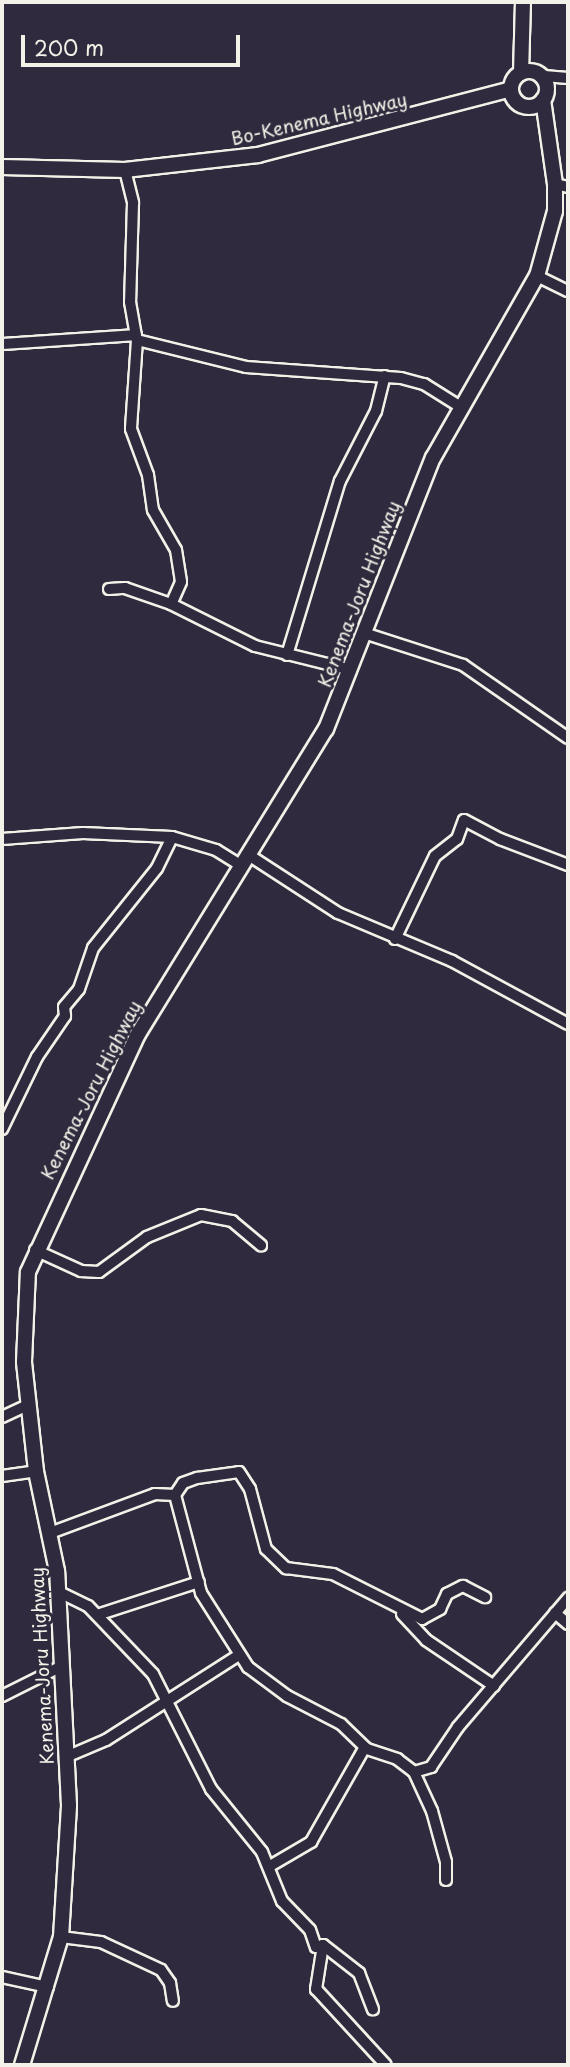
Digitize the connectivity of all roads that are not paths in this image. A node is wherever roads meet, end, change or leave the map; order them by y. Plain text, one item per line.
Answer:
1 (523, 2) edge
2 (533, 74) junction
3 (568, 78) edge
4 (512, 94) junction
5 (537, 104) junction
6 (2, 167) edge
7 (125, 170) junction
8 (562, 185) edge
9 (537, 276) junction
10 (568, 290) edge
11 (136, 338) junction
12 (5, 344) dead end
13 (385, 376) junction
14 (459, 406) junction
15 (109, 589) dead end
16 (171, 604) junction
17 (367, 634) junction
18 (286, 655) junction
19 (351, 670) junction
20 (568, 738) edge
21 (172, 837) junction
22 (2, 839) edge
23 (243, 860) junction
24 (568, 865) edge
25 (395, 939) junction
26 (568, 1024) edge
27 (2, 1129) edge
28 (261, 1245) dead end
29 (35, 1250) junction
30 (28, 1405) junction
31 (2, 1417) edge
32 (36, 1471) junction
33 (2, 1476) edge
34 (175, 1494) junction
35 (50, 1533) junction
36 (199, 1582) junction
37 (59, 1592) junction
38 (485, 1597) dead end
39 (568, 1598) edge
40 (400, 1611) junction
41 (555, 1613) junction
42 (97, 1615) junction
43 (568, 1624) edge
44 (239, 1655) junction
45 (60, 1667) junction
46 (494, 1686) junction
47 (2, 1696) edge
48 (167, 1699) junction
49 (365, 1747) junction
50 (66, 1757) junction
51 (414, 1772) junction
52 (270, 1866) junction
53 (446, 1880) dead end
54 (61, 1937) junction
55 (323, 1945) junction
56 (2, 1977) edge
57 (48, 1987) junction
58 (173, 2001) dead end
59 (373, 2009) dead end
60 (22, 2065) edge
61 (386, 2065) edge

1 - 2 highway
2 - 3 street
2 - 4 highway
2 - 5 highway
4 - 5 highway
4 - 7 highway, Bo-Kenema Highway
5 - 8 highway, Kenema-Joru Highway
6 - 7 highway, Bo-Kenema Highway
7 - 11 street
8 - 9 highway, Kenema-Joru Highway
9 - 10 street
9 - 14 highway, Kenema-Joru Highway
11 - 12 street
11 - 13 street
11 - 16 street
13 - 14 street
13 - 18 street
14 - 17 highway, Kenema-Joru Highway
15 - 16 street
16 - 18 street
17 - 19 highway, Kenema-Joru Highway
17 - 20 street
18 - 19 street
19 - 23 highway, Kenema-Joru Highway
21 - 22 street
21 - 23 street
21 - 27 street
23 - 25 street
23 - 29 highway, Kenema-Joru Highway
24 - 25 street
25 - 26 street
28 - 29 street
29 - 30 highway, Kenema-Joru Highway
30 - 31 street
30 - 32 highway, Kenema-Joru Highway
32 - 33 street
32 - 35 highway, Kenema-Joru Highway
34 - 35 street
34 - 36 street
34 - 40 street
35 - 37 highway, Kenema-Joru Highway
36 - 42 street
36 - 44 street
37 - 42 street
37 - 45 highway, Kenema-Joru Highway
38 - 40 street
39 - 41 street
40 - 46 street
41 - 43 street
41 - 46 street
42 - 48 street
44 - 48 street
44 - 49 street
45 - 47 street
45 - 50 highway, Kenema-Joru Highway
46 - 51 street
48 - 50 street
48 - 52 street
49 - 51 street
49 - 52 street
50 - 54 highway, Kenema-Joru Highway
51 - 53 street
52 - 55 street
54 - 57 highway, Kenema-Joru Highway
54 - 58 street
55 - 59 street
55 - 61 street
56 - 57 street
57 - 60 highway, Kenema-Joru Highway

